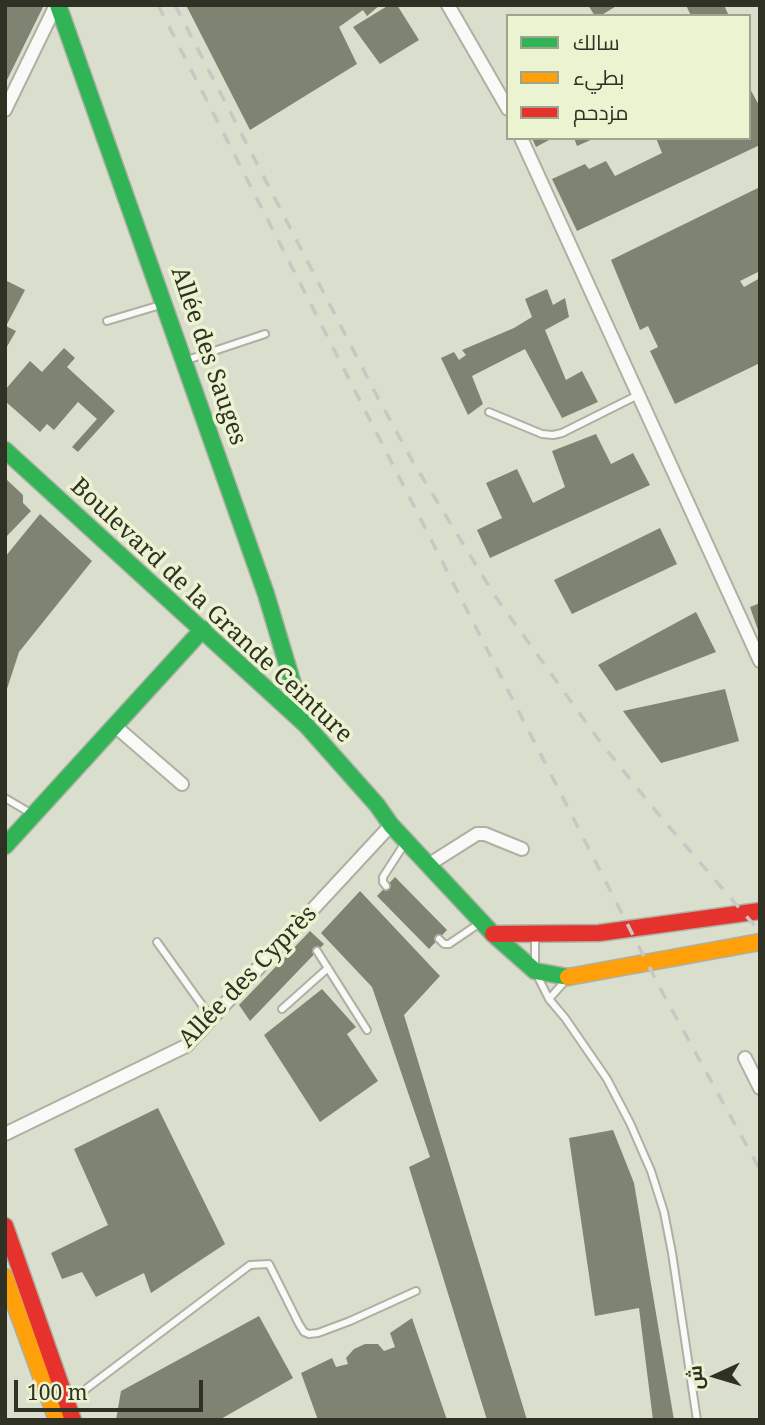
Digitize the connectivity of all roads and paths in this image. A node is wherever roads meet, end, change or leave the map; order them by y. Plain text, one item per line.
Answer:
1 (57, 5) edge
2 (449, 5) edge
3 (506, 105) edge
4 (5, 110) edge
5 (522, 140) edge
6 (166, 304) junction
7 (107, 321) dead end
8 (265, 334) dead end
9 (186, 361) junction
10 (639, 395) junction
11 (489, 412) dead end
12 (5, 450) edge
13 (203, 629) junction
14 (760, 661) edge
15 (306, 725) junction
16 (115, 726) junction
17 (183, 784) dead end
18 (5, 798) edge
19 (33, 815) junction
20 (391, 825) junction
21 (406, 841) junction
22 (5, 846) edge
23 (522, 849) dead end
24 (428, 865) junction
25 (386, 886) dead end
26 (760, 911) edge
27 (482, 922) junction
28 (535, 932) junction
29 (493, 934) junction
30 (439, 939) dead end
31 (157, 942) dead end
32 (760, 942) edge
33 (317, 951) dead end
34 (328, 968) junction
35 (536, 971) junction
36 (569, 977) junction
37 (549, 999) junction
38 (282, 1009) dead end
39 (212, 1019) junction
40 (367, 1030) dead end
41 (745, 1058) dead end
42 (760, 1087) edge
43 (5, 1134) edge
44 (5, 1226) edge
45 (5, 1277) edge
46 (416, 1291) dead end
47 (67, 1403) junction
48 (57, 1420) edge
49 (73, 1420) edge
50 (697, 1420) edge

1 - 4 street
1 - 6 main road, Allée des Sauges
2 - 3 street
5 - 10 street
6 - 7 lane
6 - 9 main road, Allée des Sauges
8 - 9 lane
9 - 15 main road, Allée des Sauges
10 - 11 lane
10 - 14 street
12 - 13 main road, Boulevard de la Grande Ceinture
13 - 15 main road, Boulevard de la Grande Ceinture
13 - 16 main road
15 - 20 main road, Boulevard de la Grande Ceinture
16 - 17 street
16 - 19 main road
18 - 19 lane
19 - 22 main road
20 - 21 main road, Boulevard de la Grande Ceinture
20 - 39 street, Allée des Cyprès
21 - 24 main road, Boulevard de la Grande Ceinture
21 - 25 lane
23 - 24 street
24 - 27 main road, Boulevard de la Grande Ceinture
26 - 28 main road
27 - 29 main road, Boulevard de la Grande Ceinture
27 - 30 lane
28 - 29 main road
28 - 35 lane
29 - 35 main road, Boulevard de la Grande Ceinture
31 - 39 lane
32 - 36 main road
33 - 34 lane
34 - 38 lane
34 - 40 lane
35 - 36 main road
35 - 37 lane
36 - 37 lane
37 - 50 lane
39 - 43 street, Allée des Cyprès
41 - 42 street
44 - 47 main road
45 - 48 main road
46 - 47 lane
47 - 49 main road

